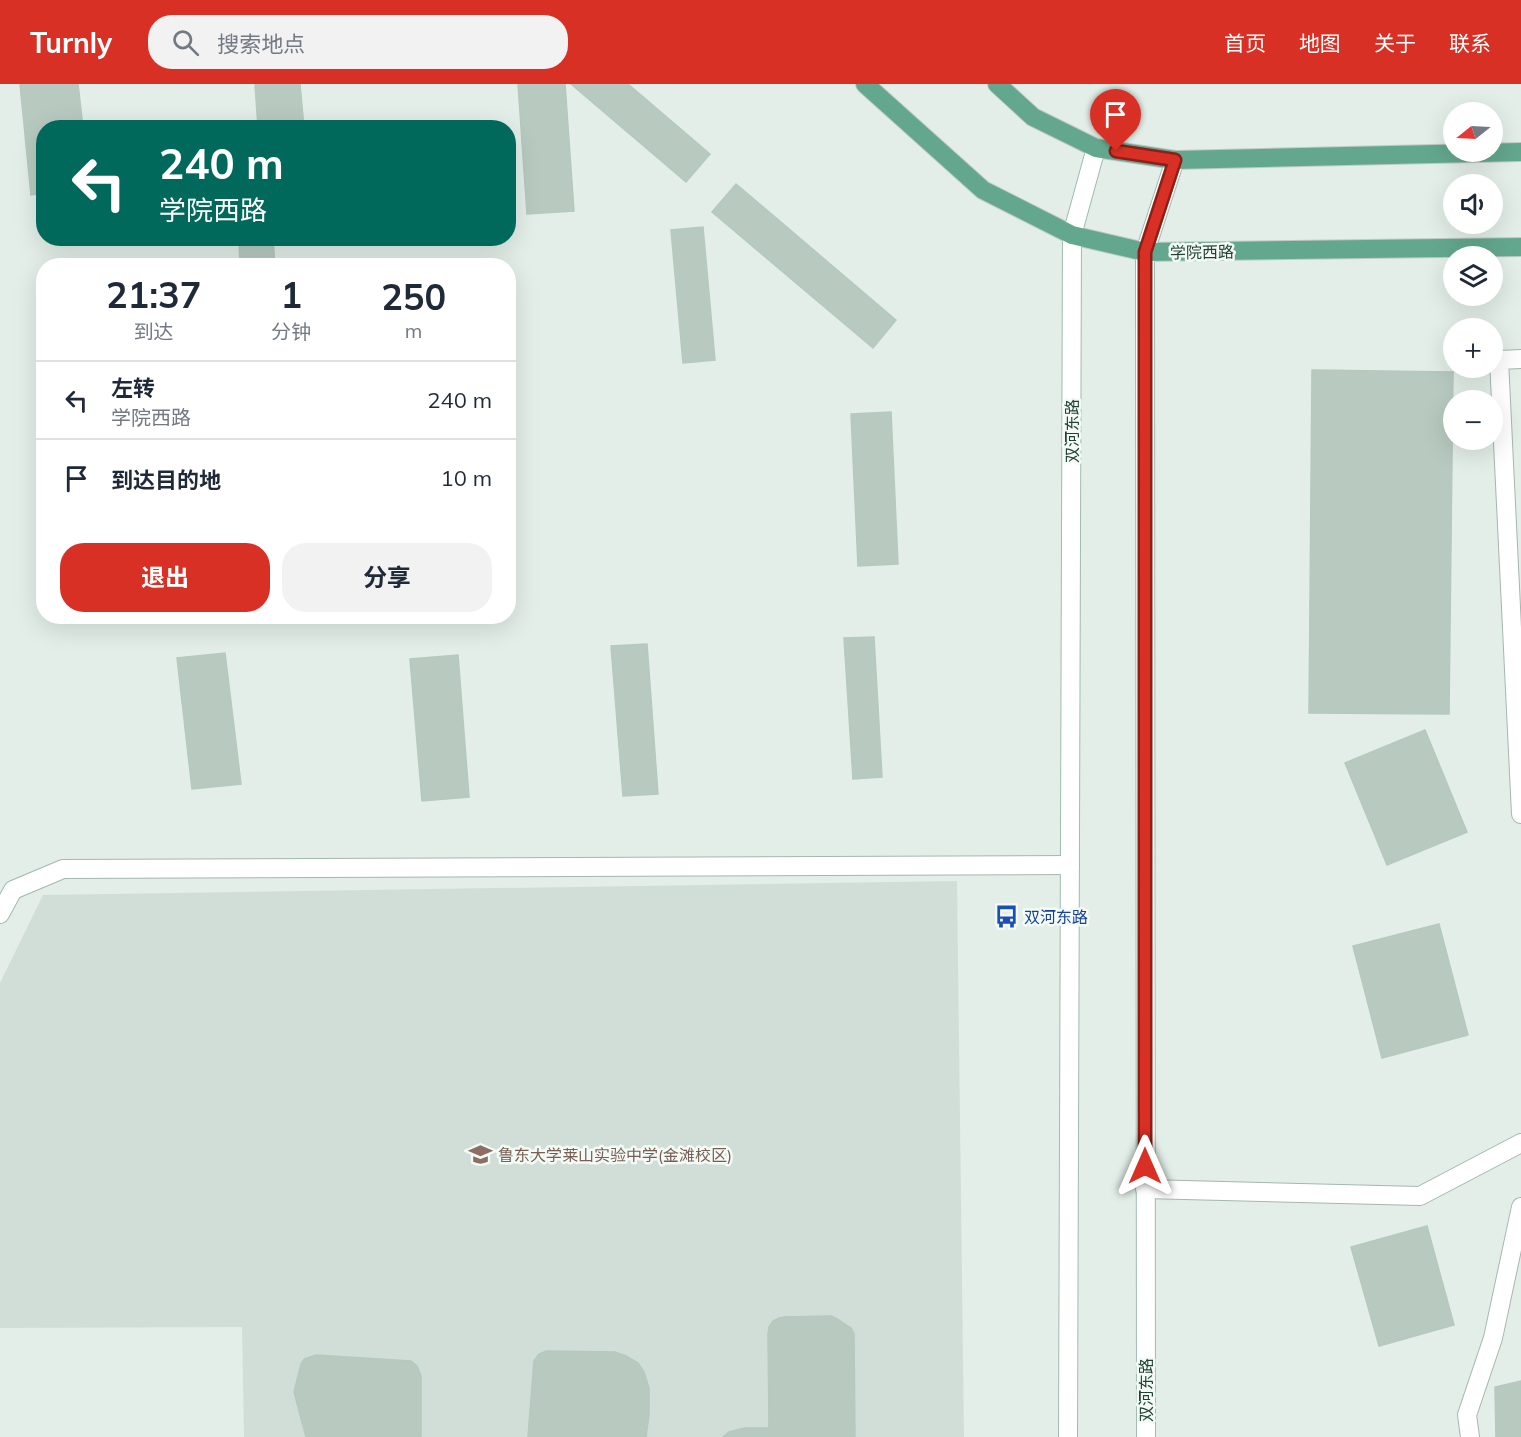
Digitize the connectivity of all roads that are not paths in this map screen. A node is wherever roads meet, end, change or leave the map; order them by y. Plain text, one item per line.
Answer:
1 (865, 84) edge
2 (997, 84) edge
3 (1096, 148) junction
4 (1521, 152) edge
5 (1175, 160) junction
6 (1072, 236) junction
7 (1521, 247) edge
8 (1145, 252) junction
9 (1521, 359) edge
10 (1521, 814) edge
11 (1070, 865) junction
12 (0, 914) edge
13 (1521, 1143) edge
14 (1145, 1189) junction
15 (1521, 1207) edge
16 (1068, 1437) edge
17 (1146, 1437) edge
18 (1470, 1437) edge

1 - 6 main road, 学院西路
2 - 3 main road
3 - 5 main road
3 - 6 street, 双河东路
4 - 5 main road
5 - 8 street, 双河东路
6 - 8 main road, 学院西路
6 - 11 street, 双河东路
7 - 8 main road, 学院西路
8 - 14 street, 双河东路
9 - 10 street
11 - 12 street
11 - 16 street, 双河东路
13 - 14 street
14 - 17 street, 双河东路
15 - 18 street

